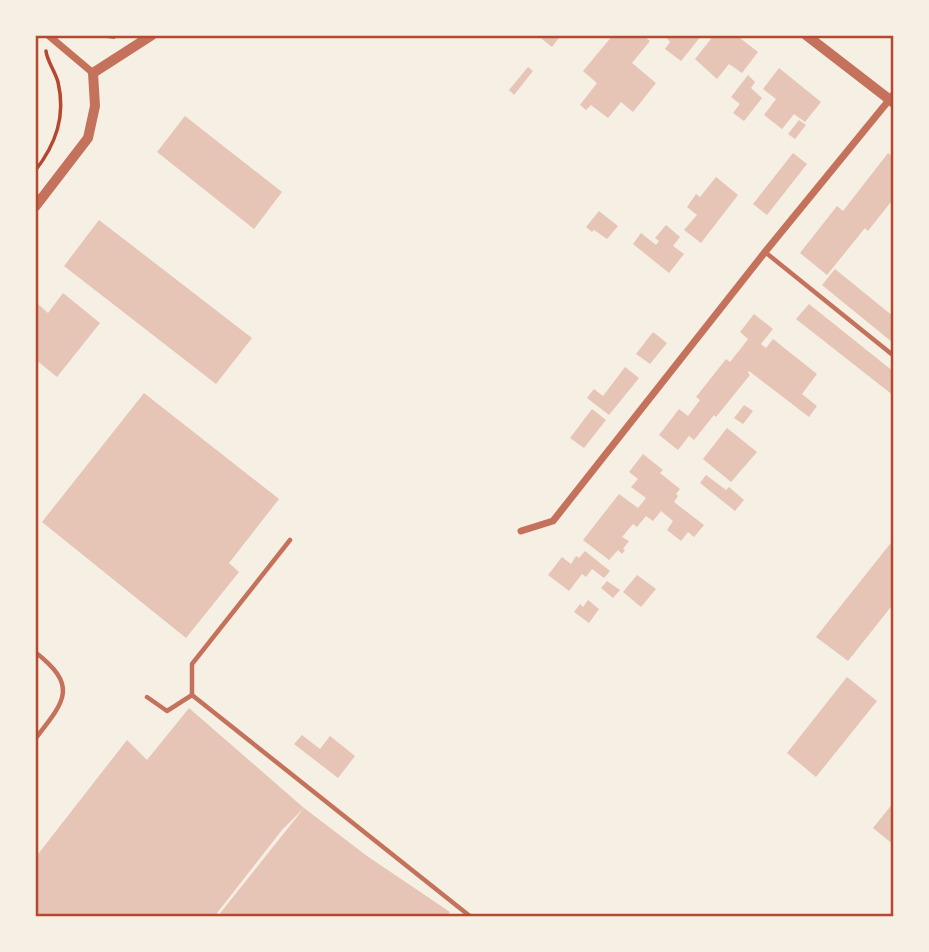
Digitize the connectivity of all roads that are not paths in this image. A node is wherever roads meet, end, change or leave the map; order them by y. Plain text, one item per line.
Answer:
1 (48, 35) edge
2 (152, 35) edge
3 (806, 35) edge
4 (93, 73) junction
5 (892, 99) edge
6 (35, 207) edge
7 (765, 252) junction
8 (894, 356) edge
9 (521, 531) dead end
10 (290, 540) dead end
11 (35, 652) edge
12 (192, 695) junction
13 (147, 697) dead end
14 (35, 739) edge
15 (471, 917) edge

1 - 4 street
2 - 4 street
3 - 5 street
4 - 6 street
5 - 7 street
7 - 8 lane
7 - 9 street
10 - 12 lane
11 - 14 lane
12 - 13 lane
12 - 15 lane

